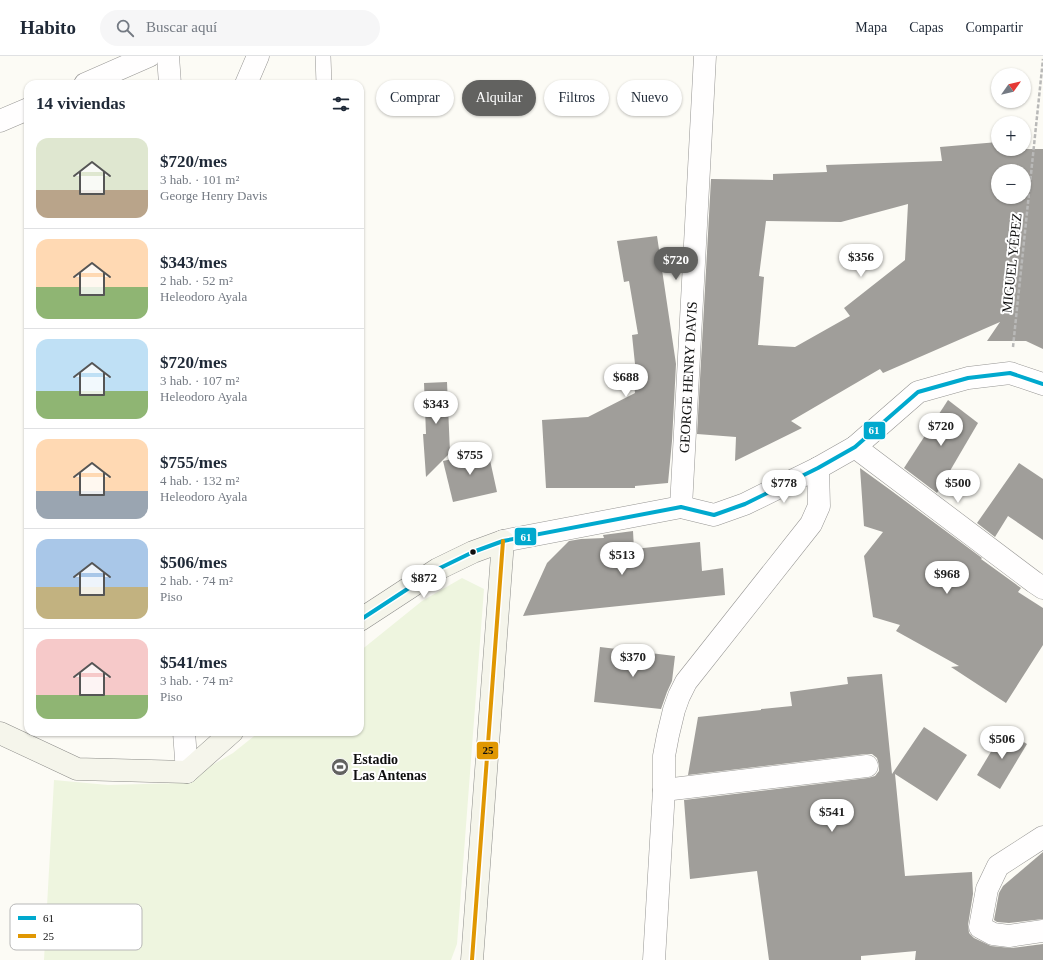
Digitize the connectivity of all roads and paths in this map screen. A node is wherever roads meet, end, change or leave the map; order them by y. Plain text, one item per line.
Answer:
1 (149, 56) edge
2 (168, 56) edge
3 (258, 56) edge
4 (323, 56) edge
5 (705, 56) edge
6 (1043, 59) edge
7 (94, 80) edge
8 (170, 80) edge
9 (248, 80) edge
10 (324, 80) edge
11 (24, 111) edge
12 (0, 121) edge
13 (1010, 373) junction
14 (1043, 384) edge
15 (855, 447) junction
16 (818, 468) junction
17 (681, 507) junction
18 (503, 541) junction
19 (1043, 588) edge
20 (364, 617) edge
21 (0, 733) edge
22 (184, 736) edge
23 (228, 736) edge
24 (867, 766) dead end
25 (187, 772) junction
26 (664, 790) junction
27 (1043, 837) edge
28 (1043, 931) edge
29 (472, 960) edge
30 (654, 960) edge

1 - 7 street
2 - 8 street
3 - 9 street
4 - 10 lane
5 - 17 street, GEORGE HENRY DAVIS
6 - 13 path, MIGUEL YÉPEZ
11 - 12 street
13 - 14 street
13 - 15 street
15 - 16 street
15 - 19 street
16 - 17 street
16 - 26 street
17 - 18 street
18 - 20 street
18 - 29 street
21 - 25 street
22 - 25 street
23 - 25 street
24 - 26 street
26 - 30 street
27 - 28 street

